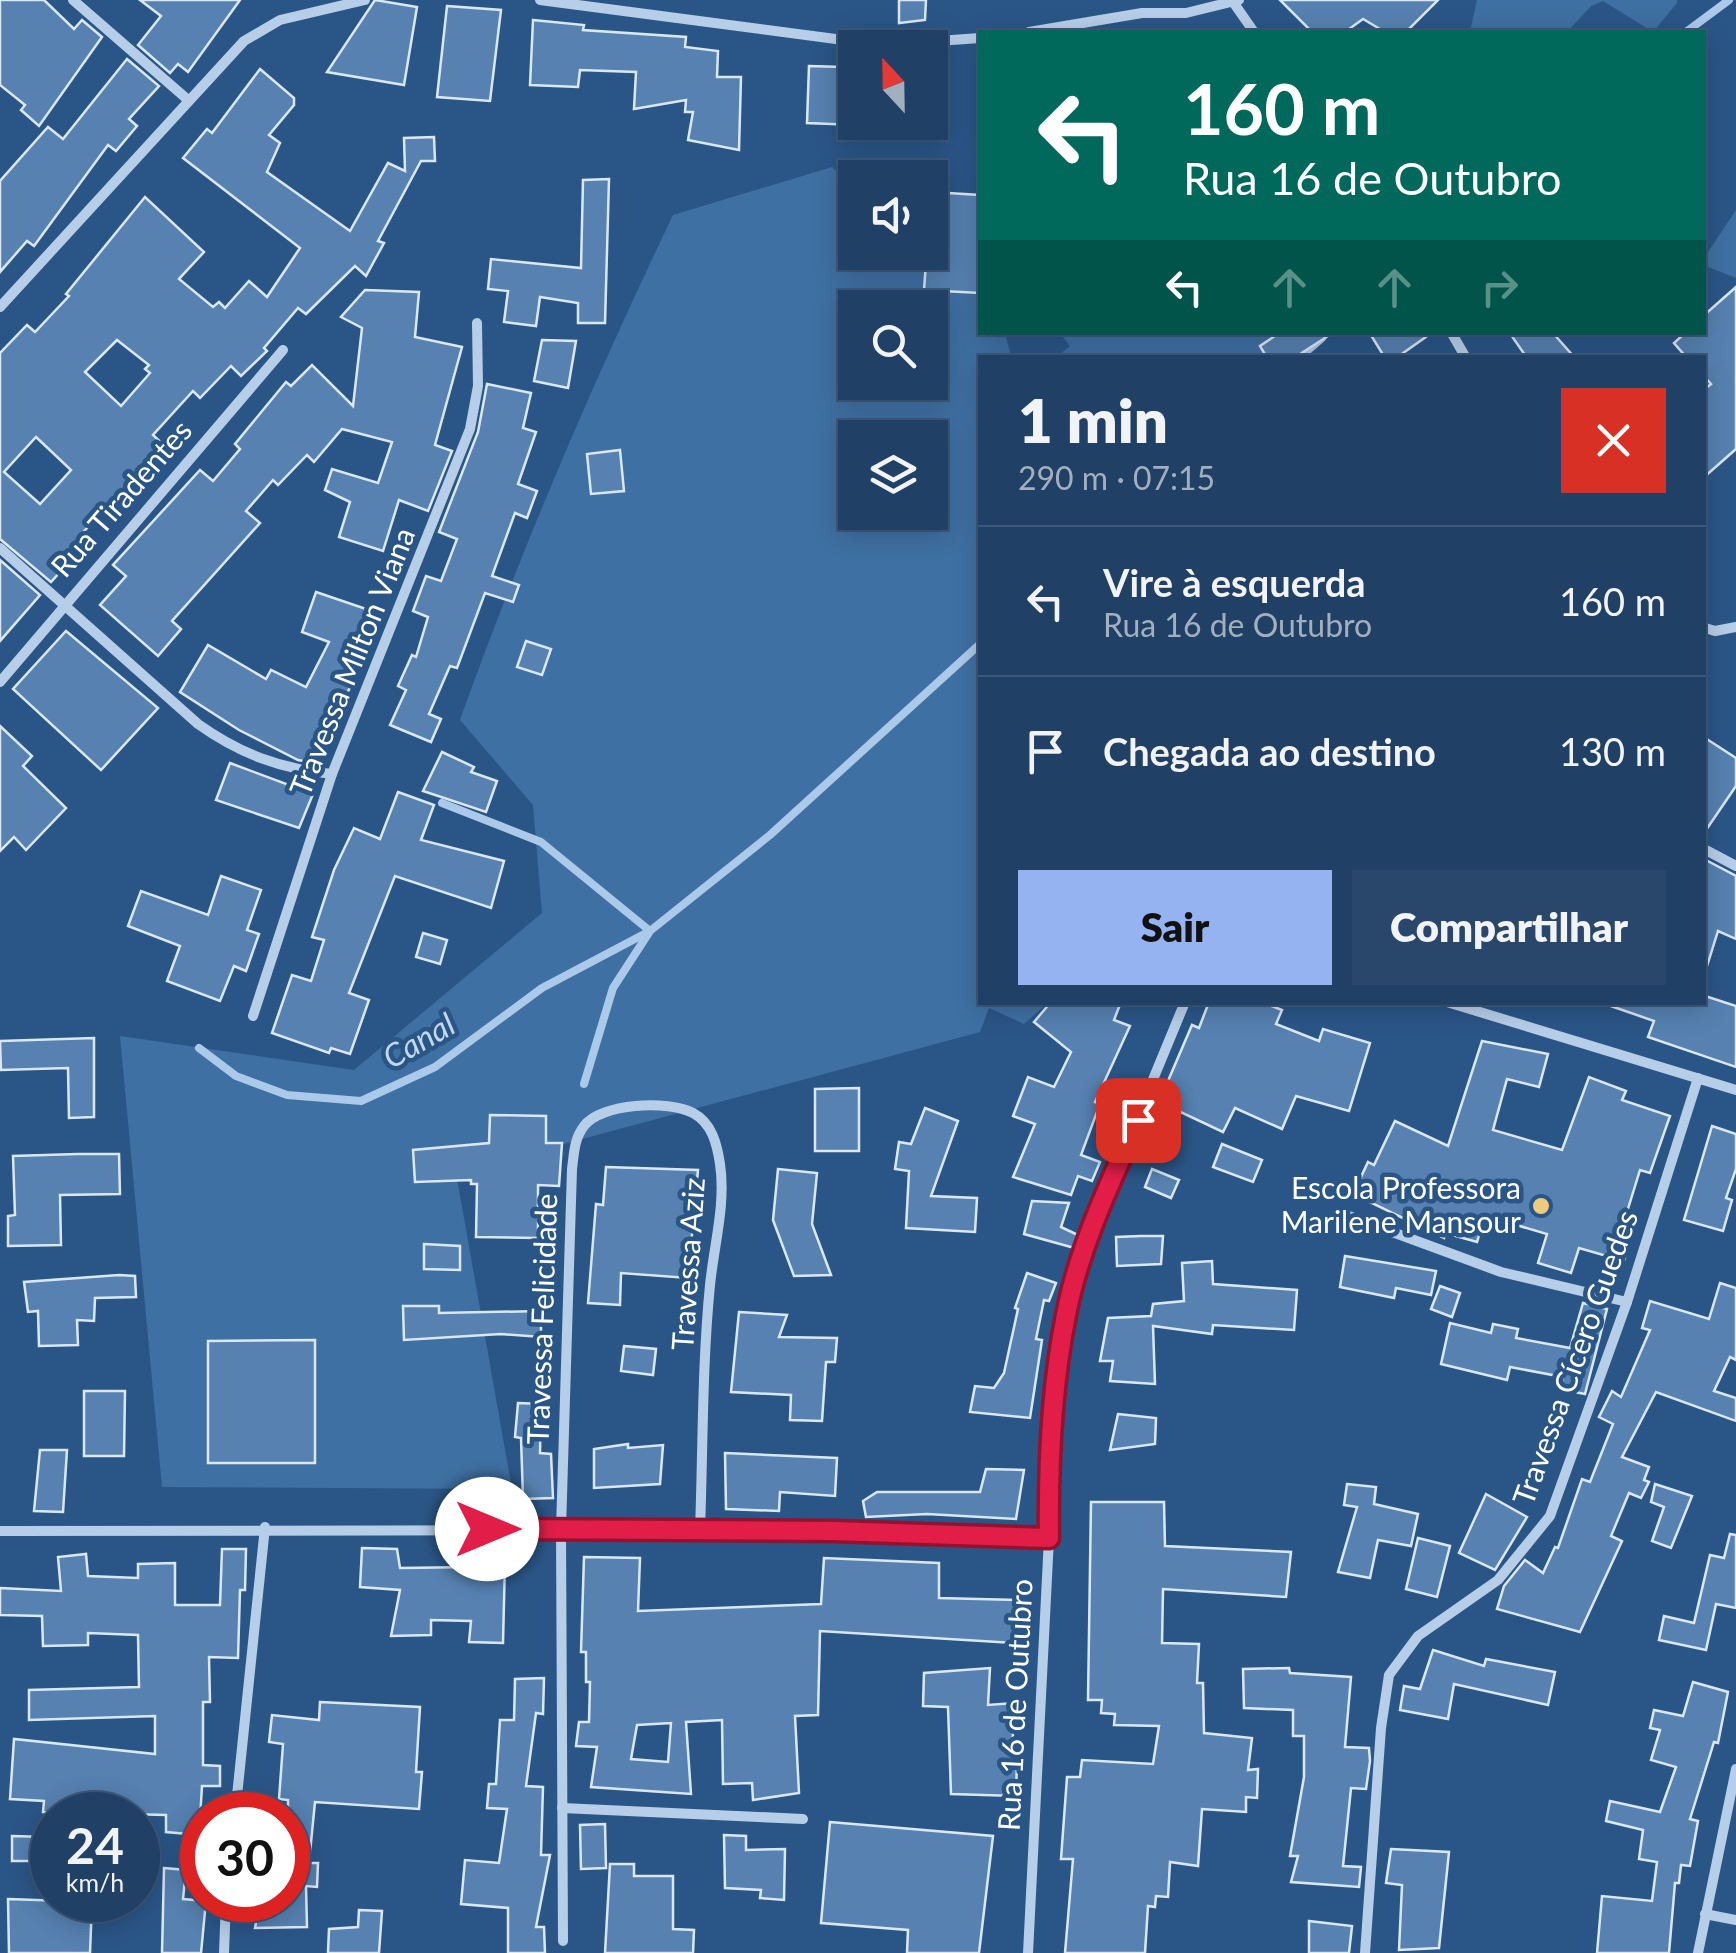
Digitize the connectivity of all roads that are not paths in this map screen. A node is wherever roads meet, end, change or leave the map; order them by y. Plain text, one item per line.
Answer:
1 (73, 0) edge
2 (366, 0) edge
3 (540, 0) edge
4 (1236, 1) edge
5 (1042, 30) edge
6 (1253, 30) edge
7 (978, 38) edge
8 (186, 100) junction
9 (0, 307) edge
10 (477, 323) dead end
11 (283, 350) dead end
12 (0, 548) edge
13 (64, 605) junction
14 (1736, 627) edge
15 (1706, 628) edge
16 (0, 682) edge
17 (332, 774) junction
18 (1706, 850) edge
19 (1736, 866) edge
20 (1185, 1005) edge
21 (1458, 1005) edge
22 (253, 1016) dead end
23 (1698, 1078) junction
24 (1736, 1090) edge
25 (572, 1170) joint
26 (1346, 1215) dead end
27 (1627, 1302) junction
28 (264, 1527) junction
29 (561, 1529) junction
30 (700, 1530) junction
31 (0, 1531) edge
32 (1049, 1538) junction
33 (1736, 1769) edge
34 (237, 1792) edge
35 (562, 1808) junction
36 (803, 1819) dead end
37 (1704, 1914) junction
38 (1736, 1920) edge
39 (225, 1922) edge
40 (562, 1941) dead end
41 (224, 1953) edge
42 (1028, 1953) edge
43 (1364, 1953) edge
44 (1698, 1953) edge

1 - 8 street
2 - 8 street
3 - 7 street
4 - 5 street
4 - 6 street
8 - 9 street
10 - 17 street, Travessa Milton Viana
11 - 13 street, Rua Tiradentes
12 - 13 street
13 - 16 street, Rua Tiradentes
13 - 17 street
14 - 15 street
17 - 22 street, Travessa Milton Viana
18 - 19 street
20 - 32 street, Rua 16 de Outubro
21 - 23 street
23 - 24 street
23 - 27 street, Travessa Cícero Guedes
25 - 29 street, Travessa Felicidade
25 - 30 street, Travessa Aziz
26 - 27 street
27 - 43 street, Travessa Cícero Guedes
28 - 29 street
28 - 31 street
28 - 34 street
29 - 30 street
29 - 35 street, Travessa Felicidade
30 - 32 street
32 - 42 street, Rua 16 de Outubro
33 - 37 street
35 - 36 street
35 - 40 street, Travessa Felicidade
37 - 38 street
37 - 44 street
39 - 41 street

